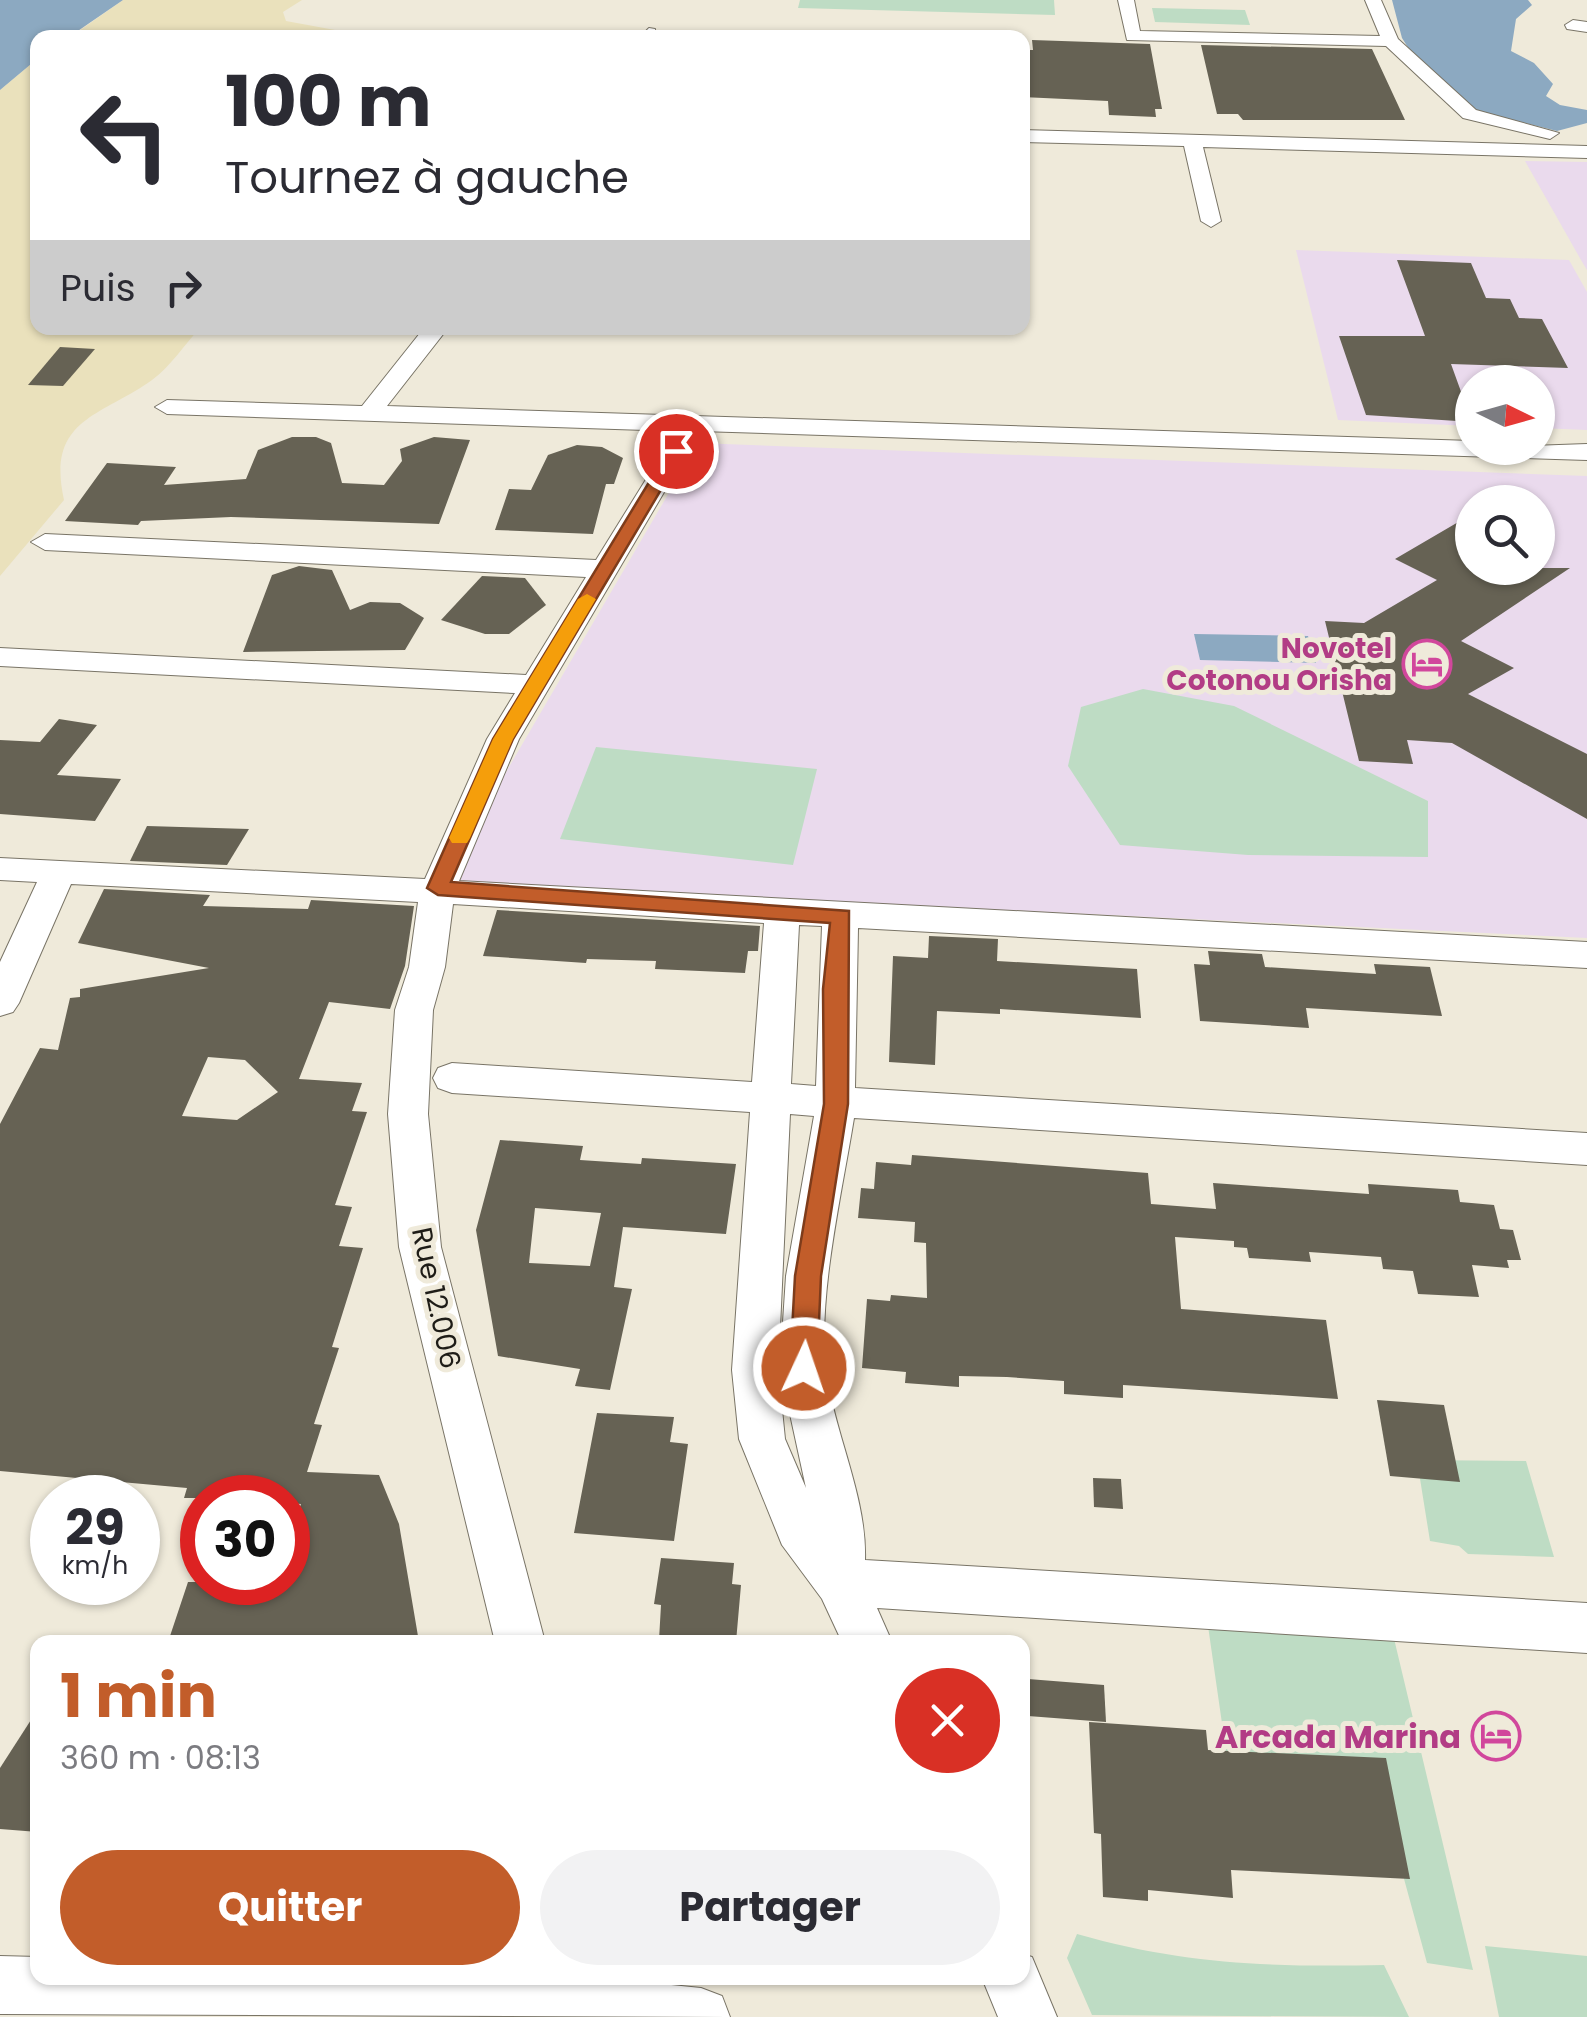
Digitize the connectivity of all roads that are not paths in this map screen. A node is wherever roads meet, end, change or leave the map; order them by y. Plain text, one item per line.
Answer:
1 (1126, 0) edge
2 (1373, 0) edge
3 (1391, 42) junction
4 (1587, 134) edge
5 (1030, 136) edge
6 (1192, 140) junction
7 (1587, 152) edge
8 (1211, 221) dead end
9 (430, 335) edge
10 (167, 406) dead end
11 (370, 412) junction
12 (694, 421) junction
13 (1587, 452) edge
14 (46, 542) dead end
15 (604, 569) junction
16 (0, 657) edge
17 (535, 685) junction
18 (0, 869) edge
19 (60, 872) junction
20 (438, 888) junction
21 (782, 913) junction
22 (841, 916) junction
23 (1587, 954) edge
24 (0, 1003) edge
25 (452, 1078) dead end
26 (771, 1099) junction
27 (836, 1104) junction
28 (1587, 1149) edge
29 (840, 1582) junction
30 (1587, 1628) edge
31 (518, 1635) edge
32 (863, 1635) edge
33 (0, 1985) edge
34 (1014, 1985) edge
35 (608, 1993) edge
36 (701, 2017) edge
37 (1028, 2017) edge

1 - 3 street
2 - 3 street
3 - 4 street
5 - 6 street
6 - 7 street
6 - 8 street
9 - 11 street
10 - 11 street
11 - 12 street
12 - 13 street
12 - 15 street, Rue 12.006
14 - 15 street
15 - 17 street, Rue 12.006
16 - 17 street
17 - 20 street, Rue 12.006
18 - 19 street
19 - 20 street
19 - 24 street
20 - 21 street
20 - 31 street, Rue 12.006
21 - 22 street
21 - 26 street
22 - 23 street
22 - 27 street
25 - 26 street
26 - 27 street
26 - 29 street
27 - 28 street
27 - 29 street
29 - 30 street
29 - 32 street
33 - 35 street
34 - 37 street
35 - 36 street

